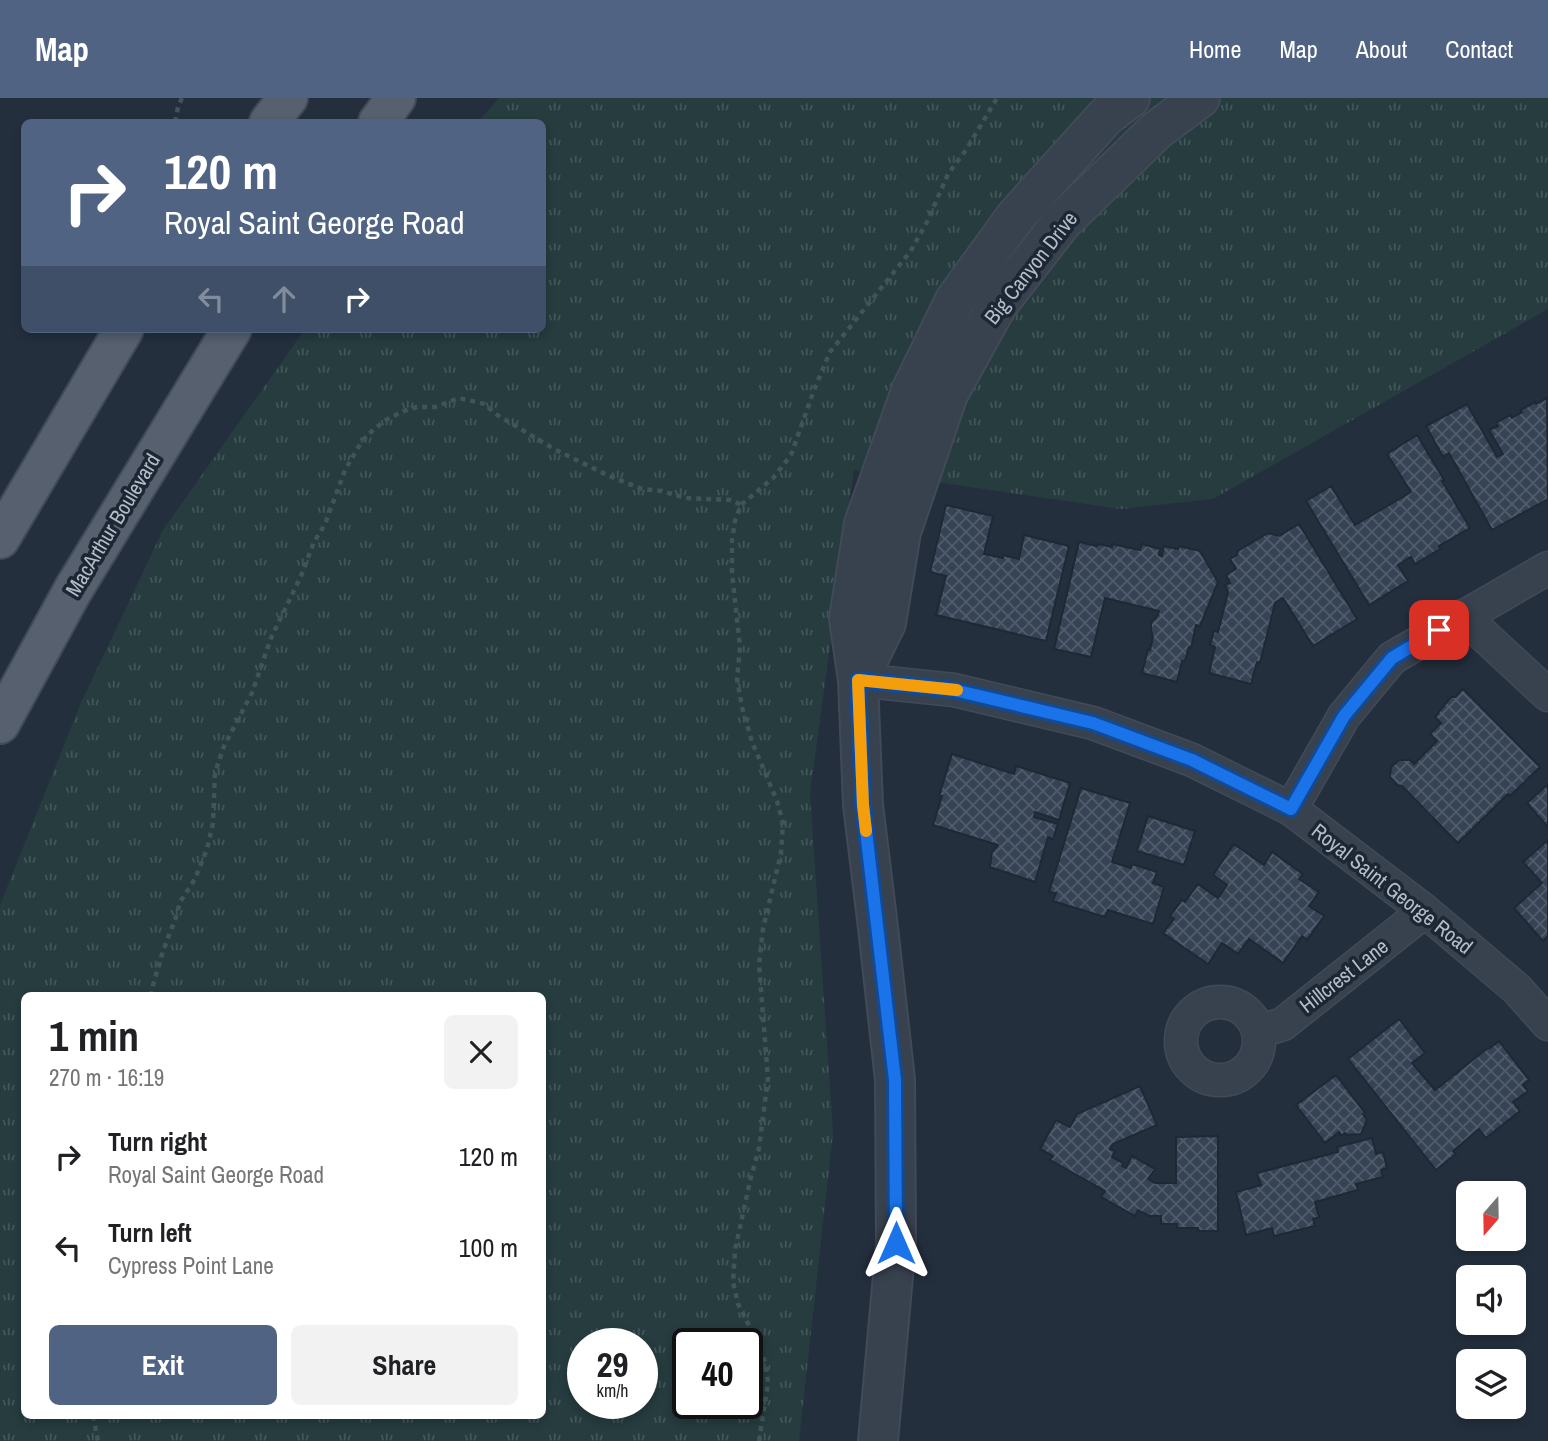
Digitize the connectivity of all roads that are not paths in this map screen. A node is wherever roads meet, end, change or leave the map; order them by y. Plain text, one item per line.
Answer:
1 (288, 98) edge
2 (396, 98) edge
3 (1130, 98) edge
4 (1200, 98) edge
5 (271, 119) edge
6 (381, 119) edge
7 (122, 333) edge
8 (230, 333) edge
9 (0, 539) edge
10 (1548, 568) edge
11 (1463, 615) junction
12 (858, 680) junction
13 (1548, 695) edge
14 (0, 724) edge
15 (1291, 809) junction
16 (1425, 911) junction
17 (1548, 1024) edge
18 (1258, 1032) dead end
19 (878, 1441) edge

1 - 5 main road
2 - 6 main road
3 - 12 street, Big Canyon Drive
4 - 12 street, Big Canyon Drive
7 - 9 main road
8 - 14 main road, MacArthur Boulevard
10 - 11 street
11 - 13 street
11 - 15 street
12 - 15 street, Royal Saint George Road
12 - 19 street, Big Canyon Drive
15 - 16 street, Royal Saint George Road
16 - 17 street, Royal Saint George Road
16 - 18 street, Hillcrest Lane

